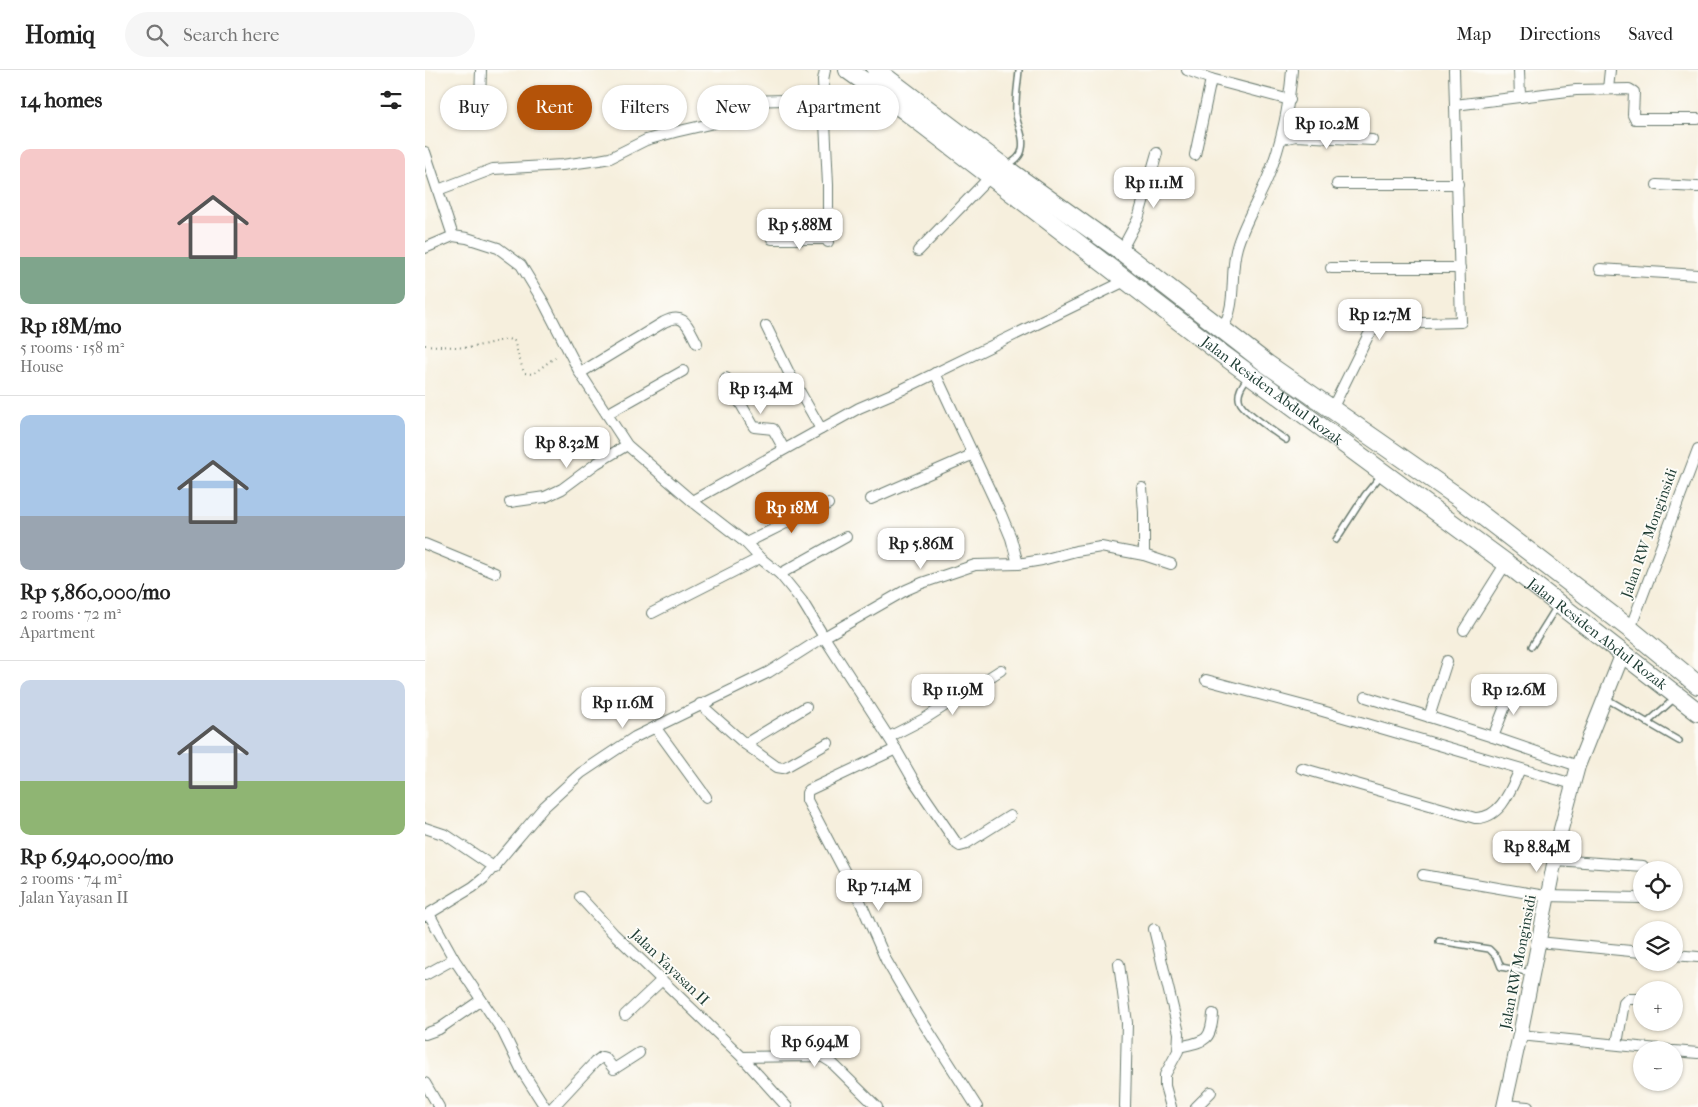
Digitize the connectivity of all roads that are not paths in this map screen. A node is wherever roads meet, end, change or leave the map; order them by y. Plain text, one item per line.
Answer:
1 (481, 70) edge
2 (825, 70) edge
3 (848, 70) edge
4 (876, 70) edge
5 (1019, 70) edge
6 (1187, 70) edge
7 (1292, 70) edge
8 (1454, 70) edge
9 (1519, 70) edge
10 (1610, 70) edge
11 (1211, 79) junction
12 (480, 85) edge
13 (823, 85) edge
14 (1608, 89) junction
15 (1520, 97) junction
16 (779, 100) edge
17 (1290, 100) junction
18 (1455, 105) junction
19 (1698, 119) edge
20 (825, 130) edge
21 (1282, 138) junction
22 (1372, 140) dead end
23 (425, 152) edge
24 (1157, 153) dead end
25 (1195, 155) dead end
26 (998, 173) junction
27 (1337, 184) dead end
28 (1458, 184) junction
29 (1657, 185) dead end
30 (1698, 187) edge
31 (438, 190) junction
32 (453, 236) junction
33 (773, 239) dead end
34 (425, 248) edge
35 (918, 251) dead end
36 (1121, 252) junction
37 (1331, 268) dead end
38 (1460, 268) junction
39 (1600, 269) dead end
40 (1698, 276) edge
41 (1125, 281) junction
42 (766, 326) dead end
43 (1222, 329) junction
44 (697, 343) dead end
45 (683, 371) dead end
46 (580, 373) junction
47 (935, 373) junction
48 (1250, 375) junction
49 (726, 378) dead end
50 (1332, 409) junction
51 (607, 414) junction
52 (821, 429) junction
53 (1286, 440) dead end
54 (627, 445) junction
55 (784, 449) junction
56 (1698, 449) edge
57 (970, 450) junction
58 (1384, 472) junction
59 (1142, 488) dead end
60 (871, 500) dead end
61 (692, 501) junction
62 (510, 502) dead end
63 (828, 504) dead end
64 (845, 537) dead end
65 (1336, 540) dead end
66 (746, 543) junction
67 (425, 544) edge
68 (1144, 555) junction
69 (760, 558) junction
70 (1506, 563) junction
71 (1018, 564) junction
72 (1171, 564) dead end
73 (495, 573) dead end
74 (780, 574) junction
75 (1558, 603) junction
76 (652, 613) dead end
77 (1464, 630) dead end
78 (1631, 630) junction
79 (824, 637) junction
80 (1532, 646) dead end
81 (1623, 653) junction
82 (1447, 661) dead end
83 (1001, 670) dead end
84 (1206, 680) dead end
85 (1698, 685) edge
86 (1513, 686) dead end
87 (1677, 696) junction
88 (1365, 697) dead end
89 (1605, 698) junction
90 (700, 704) junction
91 (806, 707) dead end
92 (1698, 712) edge
93 (1429, 717) junction
94 (1647, 723) junction
95 (655, 727) junction
96 (1493, 737) junction
97 (1679, 741) dead end
98 (828, 743) dead end
99 (745, 744) junction
100 (893, 744) junction
101 (1578, 766) junction
102 (1301, 768) dead end
103 (1520, 769) junction
104 (1573, 784) junction
105 (706, 797) dead end
106 (1011, 816) dead end
107 (425, 828) edge
108 (1555, 860) junction
109 (1633, 865) edge
110 (495, 868) junction
111 (1423, 875) dead end
112 (1543, 896) junction
113 (580, 897) dead end
114 (1633, 898) edge
115 (427, 915) edge
116 (1154, 929) dead end
117 (1439, 941) dead end
118 (1538, 942) junction
119 (1633, 951) edge
120 (1683, 956) edge
121 (1698, 957) edge
122 (454, 959) junction
123 (1119, 964) dead end
124 (1526, 972) junction
125 (425, 975) edge
126 (662, 980) junction
127 (1633, 998) edge
128 (481, 1000) junction
129 (1213, 1014) dead end
130 (625, 1015) dead end
131 (425, 1034) edge
132 (1520, 1035) junction
133 (1617, 1044) junction
134 (1633, 1046) edge
135 (1179, 1047) junction
136 (1683, 1052) edge
137 (639, 1053) dead end
138 (1698, 1053) edge
139 (742, 1058) junction
140 (425, 1083) edge
141 (1211, 1092) dead end
142 (1504, 1106) edge
143 (439, 1107) edge
144 (545, 1107) edge
145 (553, 1107) edge
146 (787, 1107) edge
147 (877, 1107) edge
148 (977, 1107) edge
149 (1125, 1107) edge
150 (1171, 1107) edge
151 (1196, 1107) edge
152 (1529, 1107) edge

1 - 12 street
2 - 13 street
3 - 26 highway, Jalan Residen Abdul Rozak
4 - 26 highway, Jalan Residen Abdul Rozak
5 - 26 lane
6 - 11 street
7 - 17 street
8 - 18 street
9 - 15 street
10 - 14 street
11 - 17 street
11 - 25 street
14 - 15 street
14 - 19 street
15 - 18 street
16 - 31 street
17 - 21 street
18 - 28 street
20 - 33 street
21 - 22 street
21 - 43 street
23 - 31 street
24 - 36 street
26 - 35 street
26 - 36 highway, Jalan Residen Abdul Rozak
26 - 41 highway, Jalan Residen Abdul Rozak
27 - 28 street
28 - 38 street
29 - 30 street
31 - 32 street
32 - 34 street
32 - 46 street
36 - 43 highway, Jalan Residen Abdul Rozak
37 - 38 street
38 - 50 street
39 - 40 street
41 - 47 street
41 - 48 highway, Jalan Residen Abdul Rozak
42 - 52 street
43 - 50 highway, Jalan Residen Abdul Rozak
44 - 46 street
45 - 51 street
46 - 51 street
47 - 52 street
47 - 57 street
48 - 53 lane
48 - 58 highway, Jalan Residen Abdul Rozak
49 - 55 street
50 - 78 highway, Jalan Residen Abdul Rozak
51 - 54 street
52 - 55 street
54 - 61 street
54 - 62 street
55 - 61 street
56 - 78 street, Jalan RW Monginsidi
57 - 60 street
57 - 71 street
58 - 65 lane
58 - 70 highway, Jalan Residen Abdul Rozak
59 - 68 street
61 - 66 street
63 - 66 street
64 - 74 street
66 - 69 street
67 - 73 street
68 - 71 street
68 - 72 street
69 - 74 street
69 - 76 street
70 - 75 highway, Jalan Residen Abdul Rozak
70 - 77 street
71 - 79 street
74 - 79 street
75 - 80 lane
75 - 81 highway, Jalan Residen Abdul Rozak
78 - 85 highway, Jalan Residen Abdul Rozak
79 - 90 street
79 - 100 street
81 - 87 highway, Jalan Residen Abdul Rozak
81 - 89 street, Jalan RW Monginsidi
82 - 93 street
83 - 100 street
84 - 103 street
86 - 96 street
87 - 92 highway, Jalan Residen Abdul Rozak
87 - 94 lane
88 - 93 street
89 - 94 lane
89 - 101 street, Jalan RW Monginsidi
90 - 95 street
90 - 99 street
91 - 99 street
93 - 96 street
94 - 97 lane
95 - 105 street
95 - 110 street
96 - 101 street
98 - 99 street
100 - 106 street
100 - 148 street
101 - 104 street, Jalan RW Monginsidi
102 - 103 street
103 - 104 street
104 - 108 street, Jalan RW Monginsidi
107 - 110 street
108 - 109 street
108 - 112 street, Jalan RW Monginsidi
110 - 115 street
111 - 112 street
112 - 114 street
112 - 118 street, Jalan RW Monginsidi
113 - 126 street, Jalan Yayasan II
115 - 122 street
116 - 135 street
117 - 124 lane
118 - 119 street
118 - 124 street, Jalan RW Monginsidi
120 - 121 street
122 - 125 street
122 - 128 street
123 - 149 street
124 - 132 street, Jalan RW Monginsidi
126 - 130 street
126 - 139 street, Jalan Yayasan II
127 - 133 street
128 - 131 street
128 - 144 street
129 - 135 street
132 - 133 street
132 - 142 street, Jalan RW Monginsidi
133 - 134 street
135 - 150 street
136 - 138 street
137 - 145 street
139 - 146 street, Jalan Yayasan II
139 - 147 street
140 - 143 street
141 - 151 street
142 - 152 street

